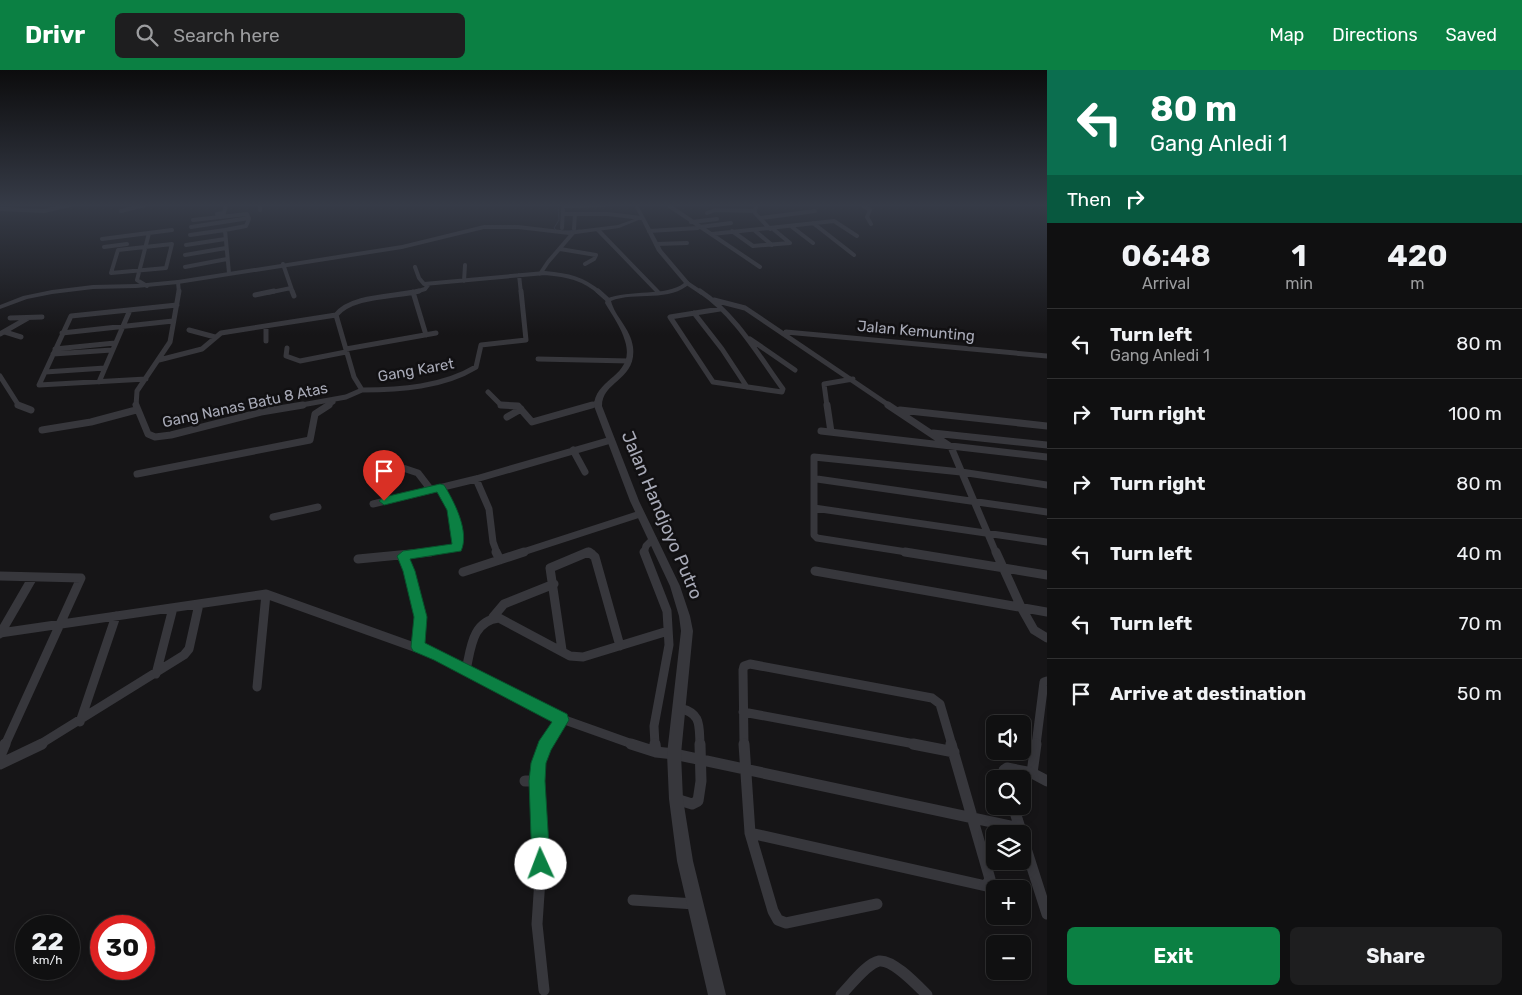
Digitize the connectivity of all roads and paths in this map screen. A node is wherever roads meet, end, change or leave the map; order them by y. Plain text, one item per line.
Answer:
1 (128, 248) edge
2 (144, 248) edge
3 (171, 248) edge
4 (226, 248) joint
5 (394, 248) edge
6 (616, 248) edge
7 (659, 248) edge
8 (733, 248) edge
9 (846, 248) edge
10 (560, 249) joint
11 (185, 255) dead end
12 (854, 255) dead end
13 (227, 259) junction
14 (283, 264) junction
15 (585, 264) dead end
16 (465, 265) dead end
17 (185, 267) dead end
18 (415, 267) dead end
19 (760, 267) dead end
20 (140, 271) junction
21 (229, 273) junction
22 (540, 274) junction
23 (520, 275) junction
24 (137, 280) junction
25 (464, 281) junction
26 (178, 282) junction
27 (687, 283) junction
28 (426, 284) junction
29 (122, 286) junction
30 (147, 286) junction
31 (291, 288) junction
32 (413, 292) junction
33 (658, 292) junction
34 (255, 295) dead end
35 (294, 296) dead end
36 (608, 300) junction
37 (714, 300) junction
38 (178, 305) junction
39 (0, 307) edge
40 (720, 309) junction
41 (130, 310) junction
42 (694, 313) junction
43 (336, 315) junction
44 (42, 317) dead end
45 (10, 318) dead end
46 (28, 318) junction
47 (262, 319) dead end
48 (174, 321) junction
49 (123, 326) junction
50 (264, 327) junction
51 (189, 330) dead end
52 (784, 332) junction
53 (2, 333) edge
54 (62, 333) junction
55 (436, 333) dead end
56 (426, 335) junction
57 (744, 335) junction
58 (21, 337) dead end
59 (215, 337) junction
60 (266, 341) dead end
61 (115, 344) junction
62 (287, 348) dead end
63 (112, 350) junction
64 (54, 351) junction
65 (346, 351) junction
66 (1047, 356) edge
67 (538, 358) dead end
68 (160, 360) junction
69 (629, 361) junction
70 (104, 368) junction
71 (796, 370) dead end
72 (45, 372) junction
73 (0, 376) edge
74 (146, 379) junction
75 (852, 380) junction
76 (99, 382) junction
77 (746, 387) junction
78 (362, 390) junction
79 (488, 392) dead end
80 (339, 398) junction
81 (598, 402) junction
82 (521, 409) junction
83 (31, 410) dead end
84 (136, 410) junction
85 (897, 410) junction
86 (507, 417) dead end
87 (1047, 426) edge
88 (42, 430) dead end
89 (821, 432) dead end
90 (831, 432) junction
91 (931, 432) junction
92 (610, 440) junction
93 (1047, 445) edge
94 (951, 447) junction
95 (573, 450) junction
96 (1047, 457) edge
97 (400, 467) dead end
98 (585, 472) dead end
99 (961, 472) junction
100 (137, 474) dead end
101 (476, 479) junction
102 (817, 479) junction
103 (1047, 485) edge
104 (440, 488) junction
105 (431, 490) junction
106 (975, 503) junction
107 (373, 504) dead end
108 (318, 507) dead end
109 (814, 508) junction
110 (1047, 512) edge
111 (640, 514) junction
112 (273, 517) dead end
113 (987, 533) junction
114 (653, 539) junction
115 (1047, 542) edge
116 (403, 556) junction
117 (358, 559) dead end
118 (500, 560) junction
119 (1004, 569) junction
120 (815, 571) dead end
121 (463, 572) dead end
122 (0, 576) edge
123 (1047, 576) edge
124 (33, 577) junction
125 (554, 584) junction
126 (266, 594) junction
127 (199, 604) junction
128 (173, 608) junction
129 (1021, 608) junction
130 (1047, 612) edge
131 (116, 616) junction
132 (493, 617) junction
133 (60, 624) junction
134 (668, 631) junction
135 (0, 634) edge
136 (1047, 638) edge
137 (620, 646) junction
138 (418, 647) junction
139 (562, 650) junction
140 (466, 670) junction
141 (156, 674) junction
142 (1047, 681) edge
143 (257, 687) dead end
144 (679, 708) junction
145 (743, 712) junction
146 (562, 720) junction
147 (80, 722) junction
148 (656, 752) junction
149 (954, 752) junction
150 (674, 754) junction
151 (0, 756) edge
152 (701, 760) junction
153 (0, 764) edge
154 (744, 769) junction
155 (1004, 770) edge
156 (1017, 770) edge
157 (1032, 773) joint
158 (1047, 781) edge
159 (676, 798) junction
160 (972, 817) junction
161 (996, 825) edge
162 (750, 833) junction
163 (1031, 864) edge
164 (633, 900) dead end
165 (695, 904) junction
166 (877, 904) dead end
167 (1047, 914) edge
168 (544, 990) dead end
169 (717, 995) edge
170 (841, 995) edge
171 (926, 995) edge

1 - 20 street
2 - 20 street
3 - 20 street
4 - 11 street
4 - 13 street
5 - 14 street
6 - 33 street
7 - 27 street
8 - 19 street
9 - 12 street
10 - 15 street
10 - 22 street
13 - 17 street
13 - 21 street
14 - 21 street
14 - 31 street
16 - 25 street
18 - 28 street
20 - 24 street
21 - 26 street
22 - 23 street
22 - 36 street
23 - 25 street
23 - 78 street, Gang Karet
24 - 29 street
24 - 30 street
25 - 28 street
26 - 30 street
26 - 38 street, Gang Nanas Batu 8 Atas
27 - 33 street
27 - 37 street
28 - 32 street
29 - 30 street
29 - 39 street
31 - 34 street
31 - 35 street
32 - 43 street
32 - 56 street
33 - 36 street
36 - 69 street
37 - 40 street
37 - 52 street, Jalan Kemunting
38 - 41 street
38 - 48 street, Gang Nanas Batu 8 Atas
40 - 42 street
40 - 57 street
41 - 49 street
41 - 54 street
42 - 77 street
42 - 77 street
43 - 50 street
43 - 65 street, Gang Karet
44 - 46 street
45 - 46 street
46 - 53 street
47 - 50 street
48 - 49 street
48 - 68 street, Gang Nanas Batu 8 Atas
49 - 54 street
49 - 61 street
50 - 59 street
50 - 60 street
51 - 59 street
52 - 66 street, Jalan Kemunting
52 - 75 street, Jalan Kemunting
53 - 58 street
54 - 64 street
55 - 56 street
56 - 65 street
57 - 71 street
57 - 77 street
59 - 68 street
61 - 63 street
61 - 64 street
62 - 65 street
63 - 64 street
63 - 70 street
64 - 72 street
65 - 78 street, Gang Karet
67 - 69 street
68 - 74 street, Gang Nanas Batu 8 Atas
69 - 81 street
70 - 72 street
70 - 76 street
72 - 76 street
73 - 83 street
74 - 76 street
74 - 84 street, Gang Nanas Batu 8 Atas
75 - 85 street, Jalan Kemunting
75 - 90 street
78 - 80 street, Gang Nanas Batu 8 Atas
79 - 82 street
80 - 84 street, Gang Nanas Batu 8 Atas
80 - 100 street
81 - 82 street
81 - 92 street, Jalan Handjoyo Putro
82 - 86 street
84 - 88 street
85 - 87 street
85 - 91 street, Jalan Kemunting
89 - 90 street
90 - 94 street
91 - 93 street
91 - 94 street, Jalan Kemunting
92 - 95 street
92 - 111 street, Jalan Handjoyo Putro
94 - 96 street
94 - 99 street
95 - 98 street
95 - 101 street
97 - 105 street
99 - 102 street
99 - 103 street
99 - 106 street
101 - 104 street
101 - 118 street
102 - 106 street
102 - 109 street
104 - 105 street
104 - 116 street
105 - 107 street
106 - 110 street
106 - 113 street
108 - 112 street
109 - 113 street
109 - 119 street
111 - 114 street, Jalan Handjoyo Putro
111 - 118 street
113 - 115 street
113 - 119 street
114 - 134 street
114 - 144 street, Jalan Handjoyo Putro
116 - 117 street
116 - 138 street
118 - 121 street
119 - 123 street
119 - 129 street
120 - 129 street
122 - 124 street
124 - 133 street
124 - 135 street
125 - 132 street
125 - 137 street
125 - 139 street
126 - 127 street
126 - 138 street
126 - 143 street
127 - 128 street
127 - 141 street
128 - 131 street
128 - 141 street
129 - 130 street
129 - 136 street
131 - 133 street
131 - 147 street
132 - 139 street
132 - 140 street
133 - 135 street
133 - 151 street
134 - 137 street
134 - 148 street
137 - 139 street
138 - 140 street
140 - 146 street
141 - 147 street
142 - 157 street
144 - 150 street, Jalan Handjoyo Putro
144 - 152 street
145 - 149 street
145 - 149 street
145 - 154 street
146 - 148 street
146 - 168 street
147 - 153 street
148 - 150 street
149 - 160 street
150 - 152 street
150 - 159 street, Jalan Handjoyo Putro
152 - 154 street
152 - 159 street
154 - 160 street
154 - 162 street
155 - 156 street
157 - 158 street
159 - 165 street, Jalan Handjoyo Putro
160 - 161 street
160 - 162 street
162 - 166 street
163 - 167 street
164 - 165 street
165 - 169 street, Jalan Handjoyo Putro
170 - 171 street

